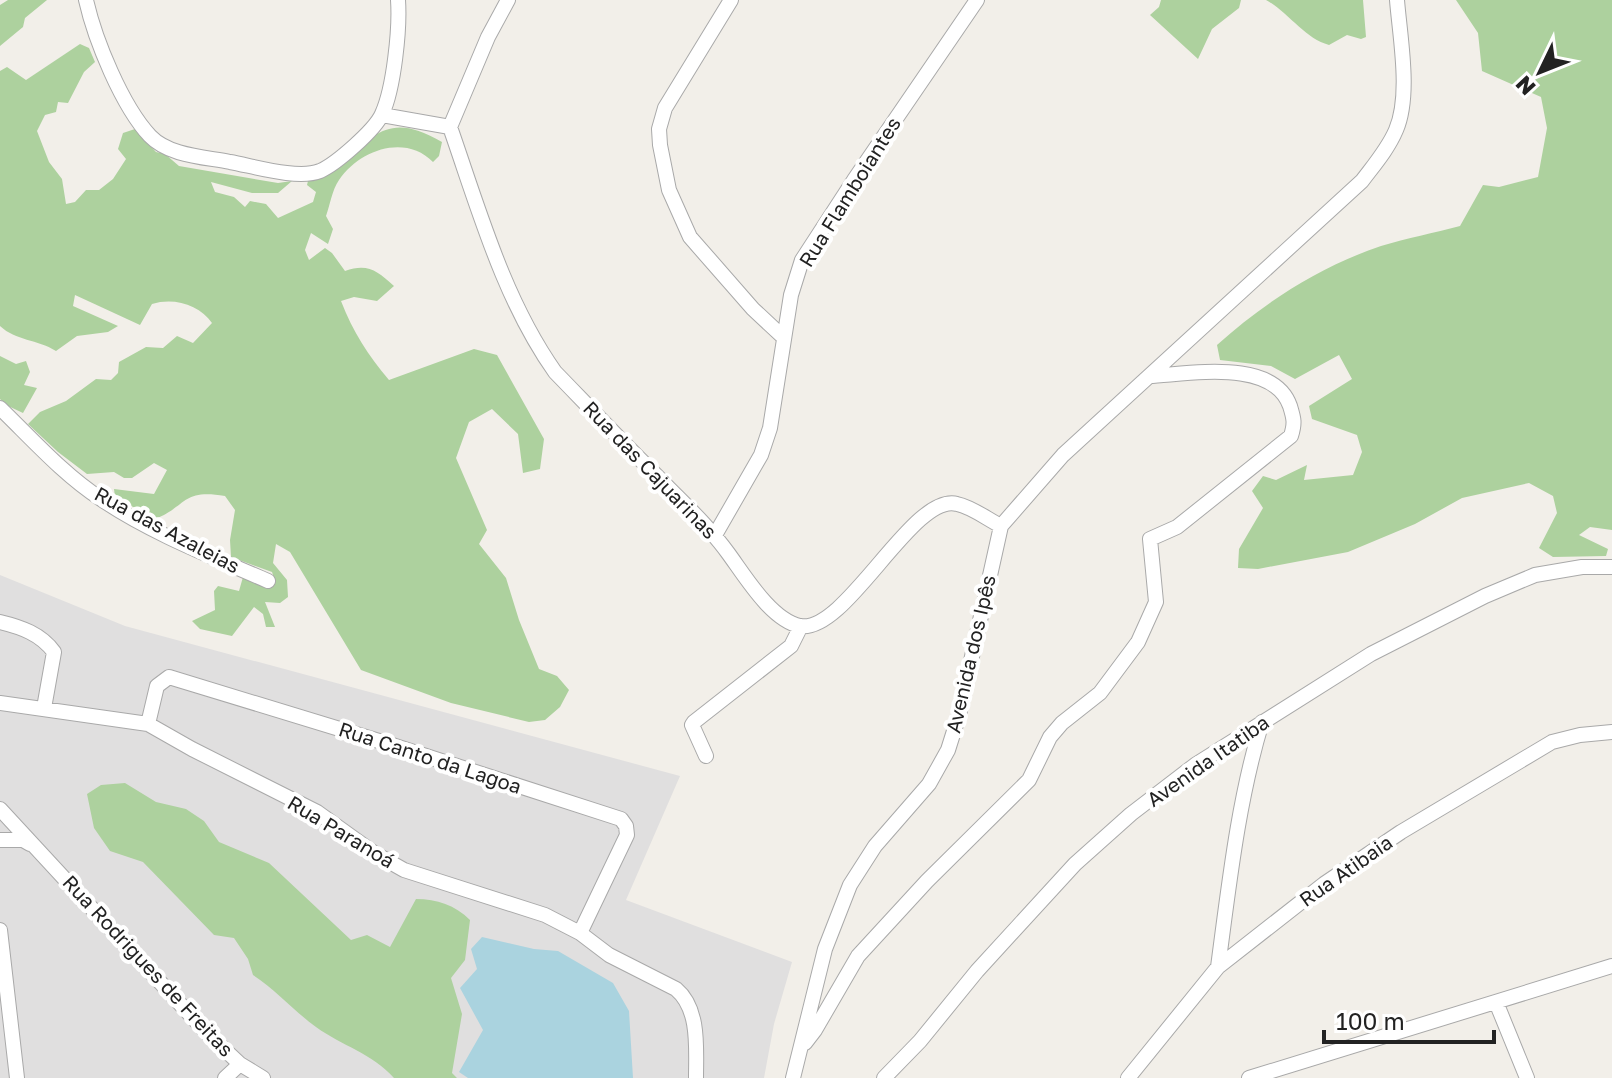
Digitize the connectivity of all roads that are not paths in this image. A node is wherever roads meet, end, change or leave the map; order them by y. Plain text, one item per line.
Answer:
1 (86, 0) edge
2 (398, 0) edge
3 (508, 0) edge
4 (731, 0) edge
5 (977, 0) edge
6 (1397, 0) edge
7 (382, 115) junction
8 (450, 127) junction
9 (783, 337) junction
10 (1149, 376) junction
11 (0, 408) edge
12 (1001, 526) junction
13 (715, 535) junction
14 (1612, 567) edge
15 (268, 581) dead end
16 (0, 622) edge
17 (801, 626) junction
18 (0, 703) edge
19 (44, 708) junction
20 (1262, 722) junction
21 (148, 724) junction
22 (1612, 732) edge
23 (706, 756) dead end
24 (0, 809) edge
25 (0, 840) edge
26 (37, 848) junction
27 (0, 930) edge
28 (580, 933) junction
29 (1612, 966) edge
30 (1218, 967) junction
31 (1496, 1002) junction
32 (800, 1048) junction
33 (240, 1064) junction
34 (17, 1078) edge
35 (225, 1078) edge
36 (263, 1078) edge
37 (696, 1078) edge
38 (793, 1078) edge
39 (884, 1078) edge
40 (1128, 1078) edge
41 (1249, 1078) edge
42 (1527, 1078) edge

1 - 7 street
2 - 7 street
3 - 8 street
4 - 9 street
5 - 9 street, Rua Flamboiantes
6 - 10 street
7 - 8 street
8 - 13 street, Rua das Cajuarinas
9 - 13 street, Rua Flamboiantes
10 - 12 street
10 - 32 street
11 - 15 street, Rua das Azaleias
12 - 17 street
12 - 32 street, Avenida dos Ipês
13 - 17 street, Rua das Cajuarinas
14 - 20 street, Avenida Itatiba
16 - 19 street
17 - 23 street
18 - 19 street, Rua Paranoá
19 - 21 street, Rua Paranoá
20 - 30 street
20 - 39 street, Avenida Itatiba
21 - 28 street, Rua Paranoá
21 - 28 street, Rua Canto da Lagoa
22 - 30 street, Rua Atibaia
24 - 26 street, Rua Rodrigues de Freitas
25 - 26 street
26 - 33 street, Rua Rodrigues de Freitas
27 - 34 street
28 - 37 street, Rua Paranoá
29 - 31 street
30 - 40 street, Rua Atibaia
31 - 41 street
31 - 42 street
32 - 38 street, Avenida dos Ipês
33 - 35 street
33 - 36 street, Rua Rodrigues de Freitas

